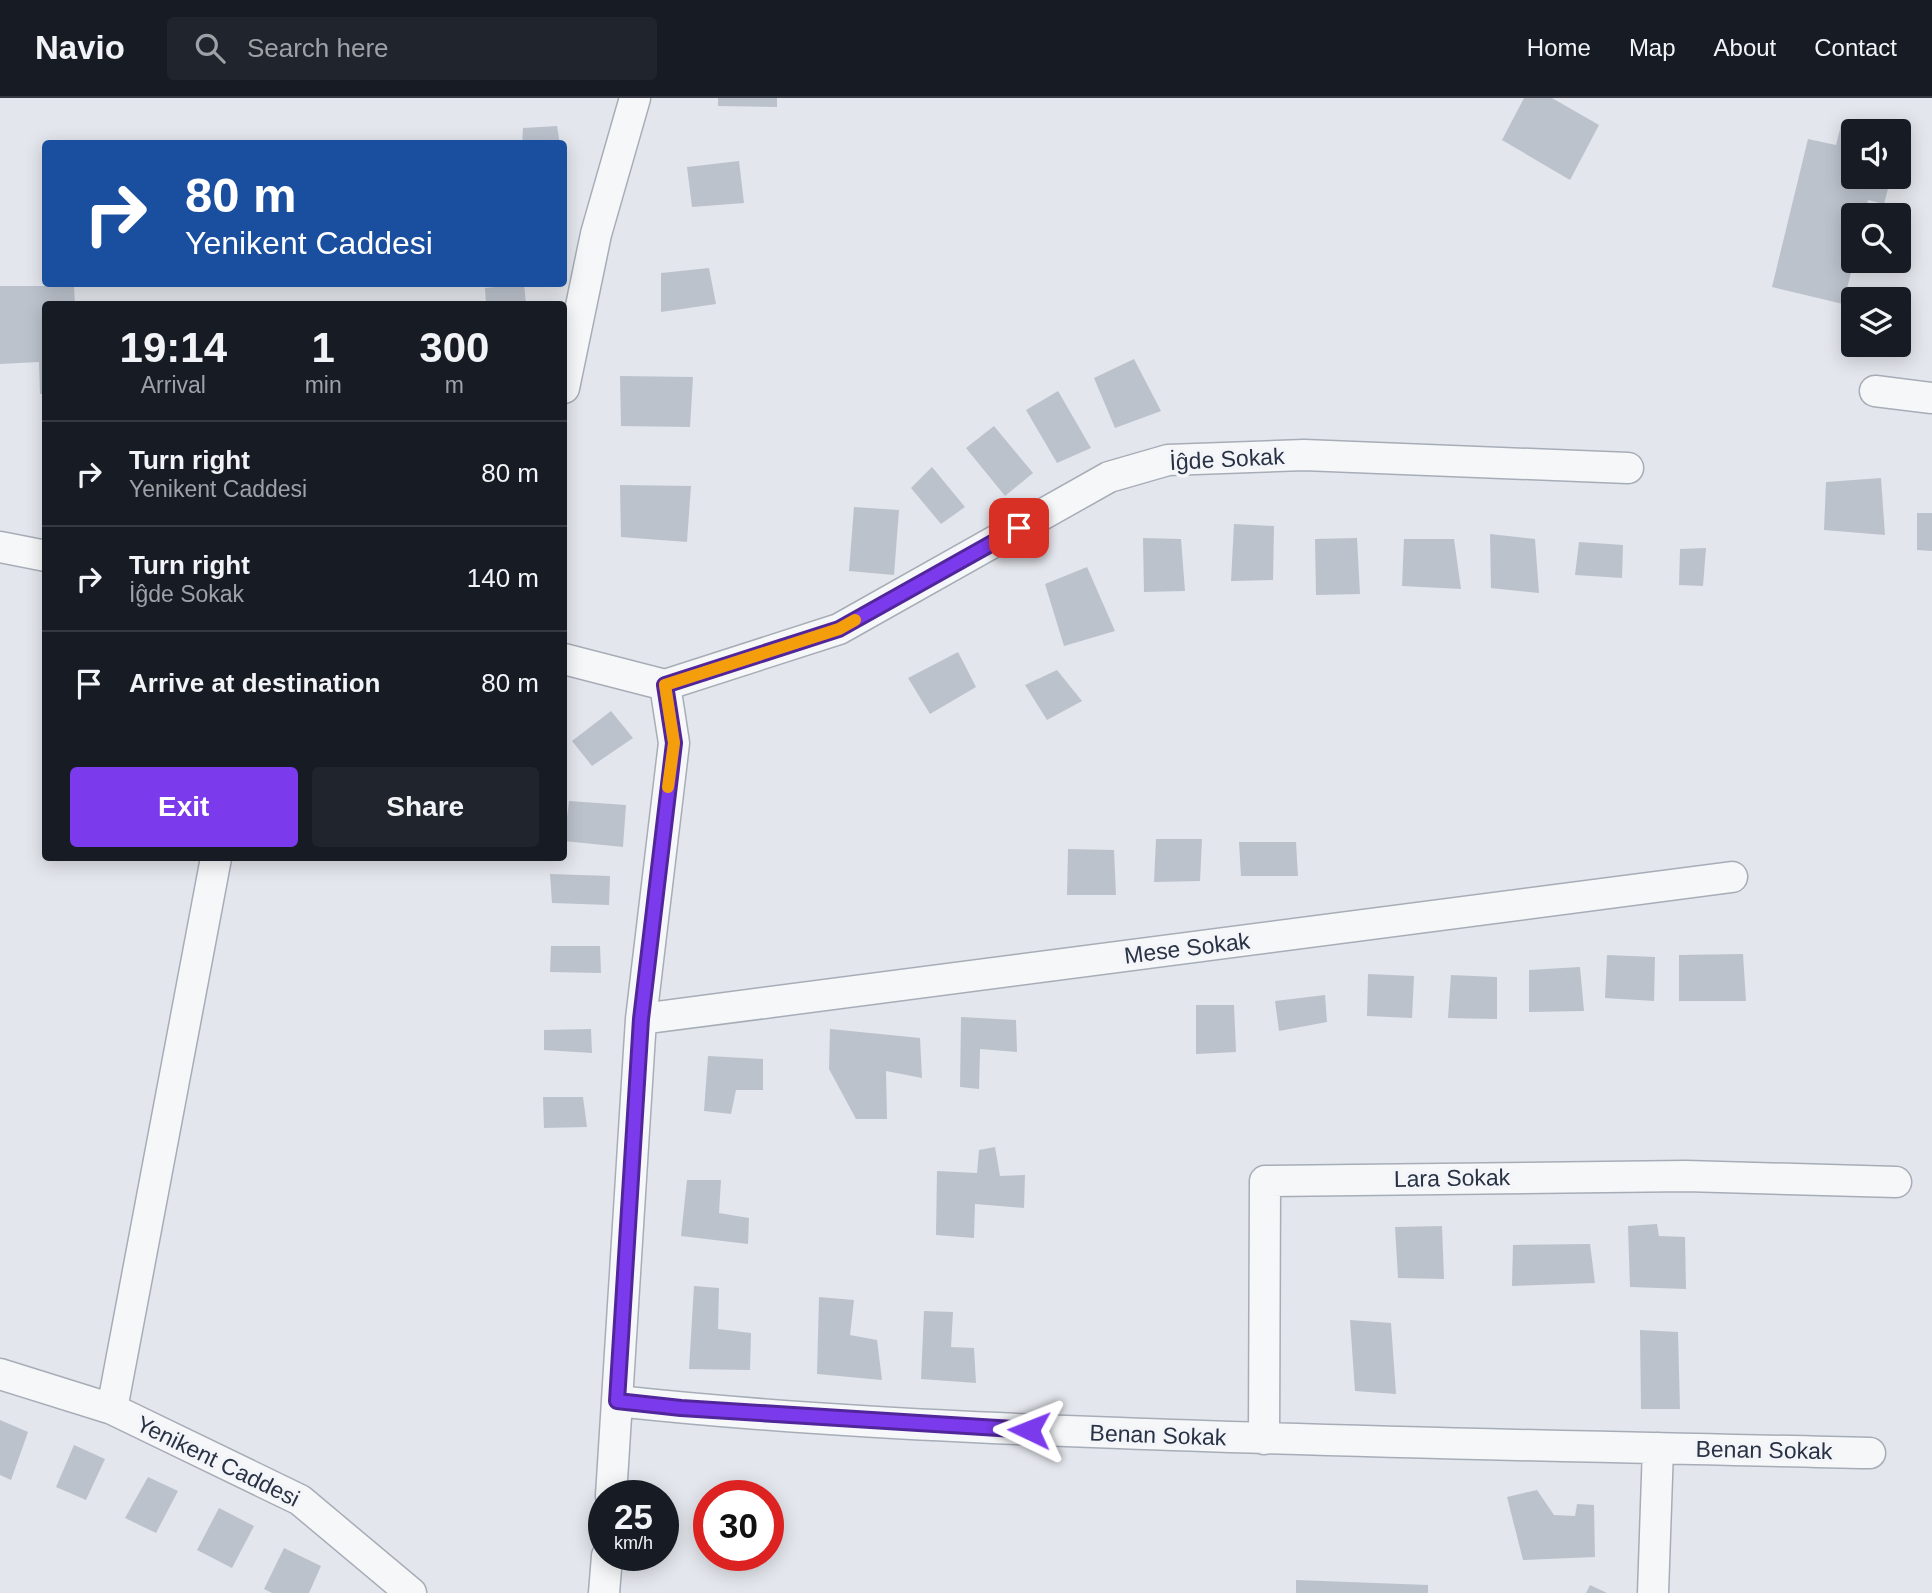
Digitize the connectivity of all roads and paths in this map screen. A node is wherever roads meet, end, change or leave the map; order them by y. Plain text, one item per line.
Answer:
1 (635, 98) edge
2 (567, 374) edge
3 (1875, 391) dead end
4 (1932, 398) edge
5 (1628, 468) dead end
6 (0, 547) edge
7 (42, 554) edge
8 (567, 660) edge
9 (665, 685) junction
10 (215, 861) edge
11 (1732, 877) dead end
12 (641, 1019) junction
13 (1896, 1182) dead end
14 (0, 1374) edge
15 (617, 1401) junction
16 (112, 1409) junction
17 (1264, 1438) junction
18 (1658, 1448) junction
19 (1870, 1452) dead end
20 (612, 1480) edge
21 (606, 1571) edge
22 (411, 1593) edge
23 (604, 1593) edge
24 (1653, 1593) edge

1 - 2 street
3 - 4 street
5 - 9 street, İĝde Sokak
6 - 7 street
8 - 9 street
9 - 12 street
10 - 16 street
11 - 12 street, Mese Sokak
12 - 15 street
13 - 17 street, Lara Sokak
14 - 16 street, Yenikent Caddesi
15 - 17 street, Benan Sokak
15 - 20 street
16 - 22 street, Yenikent Caddesi
17 - 18 street, Benan Sokak
18 - 19 street, Benan Sokak
18 - 24 street
21 - 23 street

